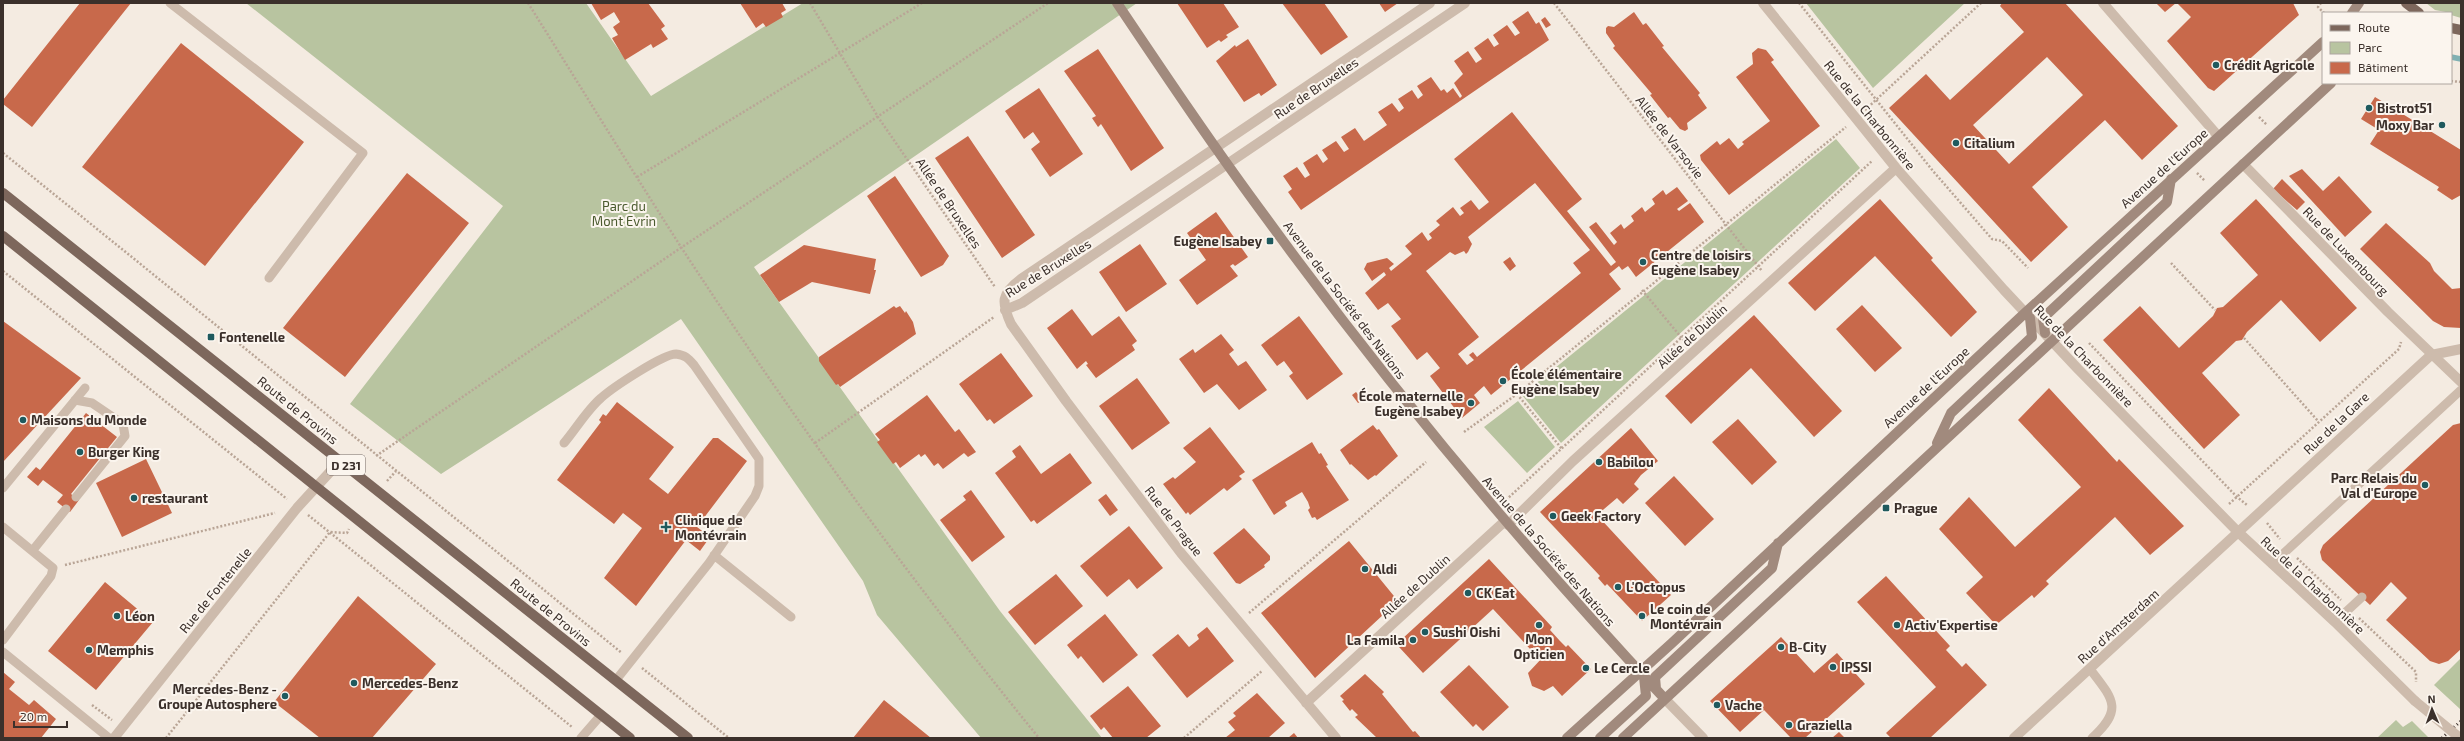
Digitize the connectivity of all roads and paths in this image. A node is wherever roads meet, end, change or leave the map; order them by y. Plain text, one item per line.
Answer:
1 (170, 3) edge
2 (528, 3) edge
3 (810, 3) edge
4 (920, 3) edge
5 (1048, 3) edge
6 (1117, 3) edge
7 (1430, 3) edge
8 (1465, 3) edge
9 (1554, 3) edge
10 (1763, 3) edge
11 (1799, 3) edge
12 (1981, 3) edge
13 (2103, 3) edge
14 (2321, 3) edge
15 (2359, 3) edge
16 (2406, 3) edge
17 (2323, 12) edge
18 (2353, 12) edge
19 (2418, 12) edge
20 (2322, 43) edge
21 (840, 53) junction
22 (2330, 84) edge
23 (1876, 101) junction
24 (2256, 114) dead end
25 (878, 117) junction
26 (1856, 119) junction
27 (2269, 128) dead end
28 (2218, 136) junction
29 (1215, 147) junction
30 (1882, 152) junction
31 (3, 154) edge
32 (2243, 164) junction
33 (1227, 165) junction
34 (1896, 168) junction
35 (2194, 170) dead end
36 (637, 177) junction
37 (2171, 179) junction
38 (2208, 184) dead end
39 (3, 193) edge
40 (1724, 224) junction
41 (3, 236) edge
42 (682, 247) junction
43 (2171, 263) dead end
44 (1757, 266) junction
45 (2028, 268) dead end
46 (269, 278) dead end
47 (1771, 283) junction
48 (1642, 290) junction
49 (1004, 305) junction
50 (2215, 310) dead end
51 (2028, 315) junction
52 (2404, 328) junction
53 (2045, 333) junction
54 (1682, 338) junction
55 (2244, 338) dead end
56 (2052, 341) junction
57 (2461, 349) edge
58 (1694, 352) junction
59 (2431, 355) junction
60 (2461, 382) edge
61 (85, 388) dead end
62 (2461, 390) edge
63 (1517, 394) junction
64 (75, 400) junction
65 (2318, 421) junction
66 (1464, 432) dead end
67 (564, 443) dead end
68 (815, 444) junction
69 (1562, 448) junction
70 (1934, 449) junction
71 (376, 456) junction
72 (340, 461) junction
73 (1573, 461) junction
74 (1426, 462) dead end
75 (396, 471) junction
76 (315, 486) junction
77 (3, 488) edge
78 (379, 490) junction
79 (76, 497) dead end
80 (297, 508) junction
81 (66, 510) dead end
82 (1496, 510) junction
83 (2218, 513) junction
84 (356, 519) junction
85 (1507, 523) junction
86 (3, 527) edge
87 (2238, 532) junction
88 (1778, 543) junction
89 (33, 550) junction
90 (714, 555) junction
91 (2272, 564) junction
92 (52, 568) junction
93 (2362, 598) dead end
94 (791, 617) dead end
95 (1238, 622) junction
96 (2335, 622) junction
97 (3, 640) edge
98 (3, 652) edge
99 (631, 660) junction
100 (1271, 663) junction
101 (2090, 669) junction
102 (1642, 674) junction
103 (616, 680) junction
104 (1656, 689) junction
105 (1665, 699) junction
106 (1306, 703) junction
107 (601, 715) junction
108 (2098, 736) edge
109 (109, 738) edge
110 (114, 738) edge
111 (166, 738) edge
112 (581, 738) edge
113 (630, 738) edge
114 (688, 738) edge
115 (729, 738) edge
116 (1040, 738) edge
117 (1184, 738) edge
118 (1336, 738) edge
119 (1566, 738) edge
120 (1600, 738) edge
121 (1623, 738) edge
122 (1703, 738) edge
123 (2014, 738) edge
124 (2460, 738) edge

1 - 46 lane
2 - 36 path
3 - 21 path, Allée de Bruxelles
4 - 21 path
5 - 25 path
6 - 29 main road, Avenue de la Société des Nations
7 - 29 street, Rue de Bruxelles
8 - 33 street, Rue de Bruxelles
9 - 40 path, Allée de Varsovie
10 - 26 street, Rue de la Charbonnière
11 - 23 path
12 - 23 path
13 - 28 street
14 - 17 path
15 - 18 main road
16 - 19 main road
20 - 28 main road, Avenue de l'Europe
21 - 25 path, Allée de Bruxelles
21 - 36 path
22 - 32 main road
23 - 26 path
23 - 45 path
24 - 27 path
25 - 42 path
25 - 49 path, Allée de Bruxelles
26 - 30 street, Rue de la Charbonnière
26 - 40 path
28 - 37 main road, Avenue de l'Europe
29 - 33 main road, Avenue de la Société des Nations
29 - 49 street, Rue de Bruxelles
30 - 34 street, Rue de la Charbonnière
30 - 44 path
31 - 71 path
32 - 52 street, Rue de Luxembourg
32 - 56 main road
33 - 49 street, Rue de Bruxelles
33 - 82 main road, Avenue de la Société des Nations
34 - 47 street, Allée de Dublin
34 - 51 street, Rue de la Charbonnière
35 - 38 path
36 - 42 path
37 - 51 main road, Avenue de l'Europe
37 - 53 main road
39 - 72 main road, Route de Provins / D 231
40 - 44 path, Allée de Varsovie
40 - 48 path
41 - 76 main road, D 231
42 - 68 path
42 - 71 path
43 - 50 path
44 - 47 path, Allée de Varsovie
44 - 54 path
47 - 58 street, Allée de Dublin
48 - 54 path
48 - 63 path
49 - 68 path
49 - 95 street, Rue de Prague
51 - 53 street, Rue de la Charbonnière
51 - 70 main road
51 - 88 main road, Avenue de l'Europe
52 - 59 street, Rue de Luxembourg
52 - 65 path
53 - 56 street, Rue de la Charbonnière
54 - 58 path
54 - 69 path
55 - 65 path
56 - 70 main road
56 - 83 street, Rue de la Charbonnière
57 - 59 street
58 - 73 street, Allée de Dublin
59 - 60 street, Rue de Luxembourg
59 - 87 street, Rue de la Gare
61 - 64 lane
62 - 91 lane
63 - 66 path
63 - 69 path
64 - 77 lane
64 - 79 lane
65 - 83 path
67 - 90 lane
68 - 116 path
69 - 73 path
69 - 82 path
70 - 105 main road
71 - 75 path
72 - 76 street, Rue de Fontenelle
72 - 78 main road, Route de Provins / D 231
73 - 85 street, Allée de Dublin
74 - 95 path
75 - 78 path
75 - 99 path
76 - 80 street, Rue de Fontenelle
76 - 84 main road, D 231
78 - 103 main road, Route de Provins / D 231
80 - 92 path
80 - 110 street, Rue de Fontenelle
81 - 89 lane
82 - 85 main road, Avenue de la Société des Nations
83 - 87 street, Rue de la Charbonnière
84 - 107 main road, D 231
84 - 111 path
85 - 102 main road, Avenue de la Société des Nations
85 - 106 street, Allée de Dublin
86 - 89 lane
87 - 91 street, Rue de la Charbonnière
87 - 101 street, Rue d'Amsterdam
88 - 102 main road, Avenue de l'Europe
88 - 104 main road
89 - 92 lane
90 - 94 lane
90 - 99 lane
91 - 96 street, Rue de la Charbonnière
92 - 97 lane
93 - 96 lane
95 - 100 street, Rue de Prague
96 - 124 street, Rue de la Charbonnière, bridge
98 - 109 lane
99 - 103 lane
99 - 115 path
100 - 106 street, Rue de Prague
100 - 117 path
101 - 108 lane
101 - 123 street, Rue d'Amsterdam
102 - 104 main road, Avenue de la Société des Nations
102 - 119 main road, Avenue de l'Europe
102 - 120 main road
103 - 114 main road, Route de Provins / D 231
104 - 105 main road, Avenue de la Société des Nations
105 - 121 main road
105 - 122 street, Avenue de la Société des Nations
106 - 118 street, Rue de Prague
107 - 112 lane
107 - 113 main road, D 231

